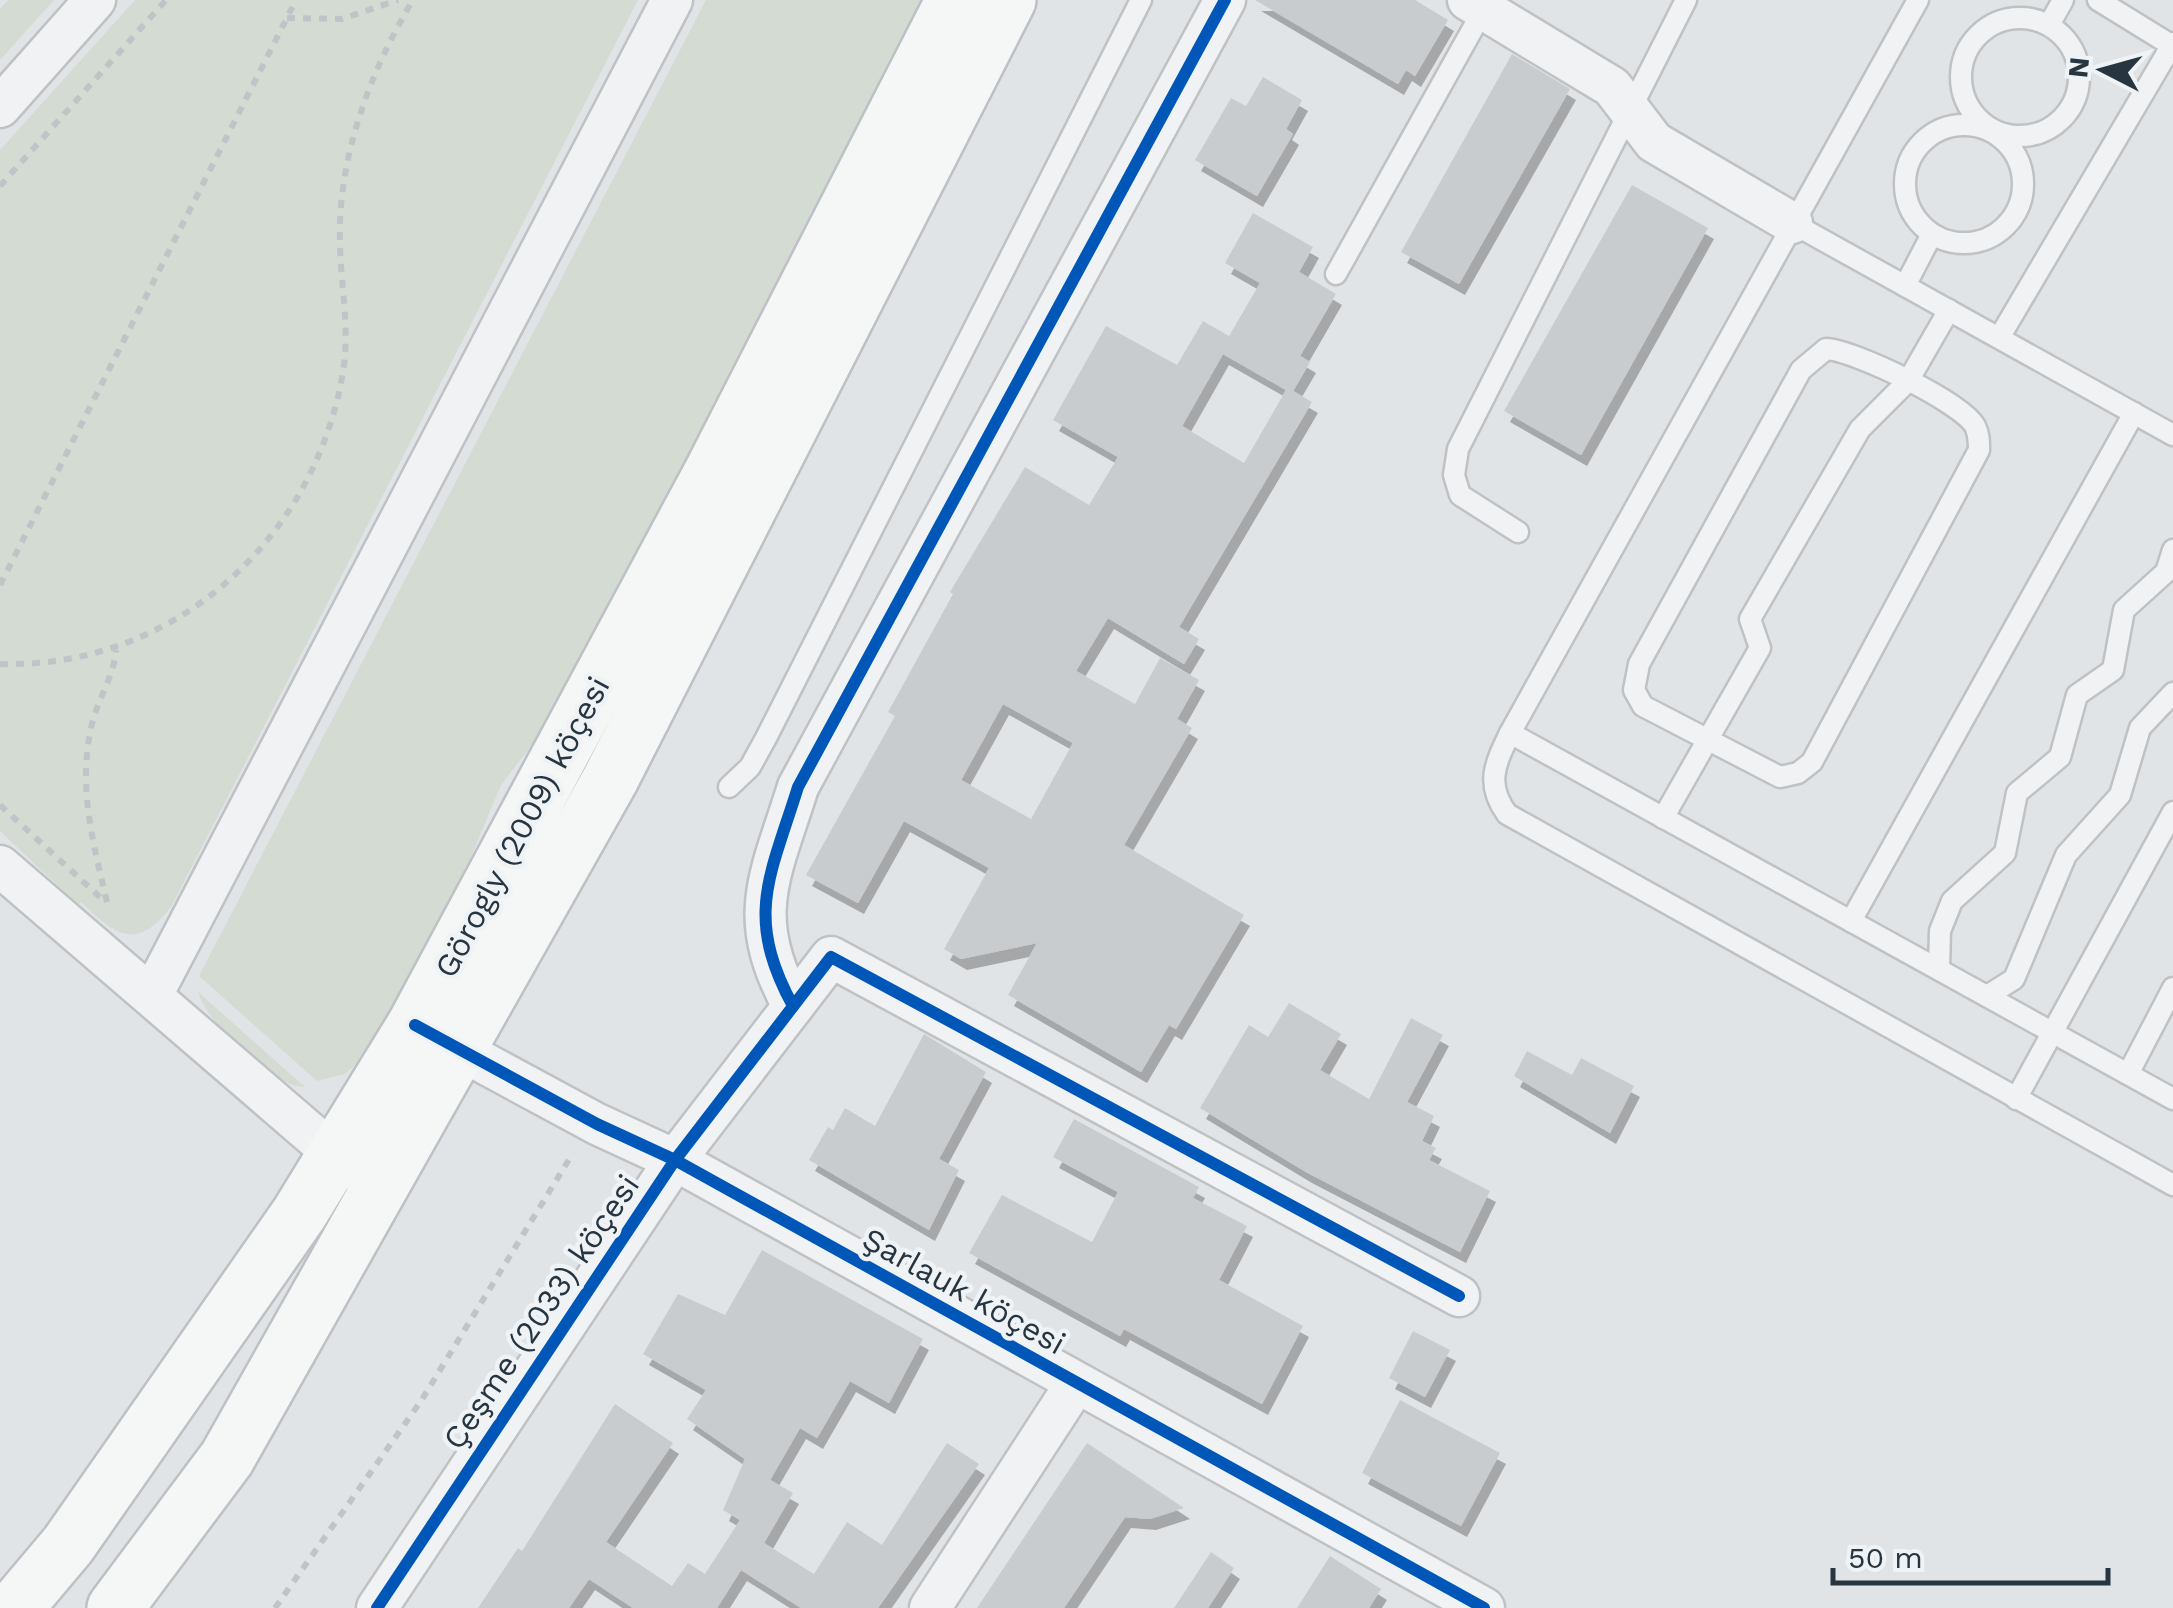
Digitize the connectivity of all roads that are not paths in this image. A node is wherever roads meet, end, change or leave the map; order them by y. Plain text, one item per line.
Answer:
1 (96, 0) edge
2 (672, 0) edge
3 (954, 0) edge
4 (1008, 0) edge
5 (1140, 0) edge
6 (1225, 0) edge
7 (1686, 0) edge
8 (1918, 0) edge
9 (2063, 0) edge
10 (2098, 0) edge
11 (1480, 3) edge
12 (2049, 25) junction
13 (2172, 44) edge
14 (0, 107) edge
15 (1628, 111) junction
16 (1994, 132) junction
17 (1792, 223) junction
18 (1932, 234) junction
19 (1336, 274) dead end
20 (1905, 286) junction
21 (1949, 310) junction
22 (1999, 338) junction
23 (1908, 381) junction
24 (2134, 413) junction
25 (2173, 434) edge
26 (1518, 532) dead end
27 (2173, 550) edge
28 (2173, 693) edge
29 (1510, 733) junction
30 (1707, 741) junction
31 (729, 787) dead end
32 (2173, 812) edge
33 (1664, 818) junction
34 (0, 866) edge
35 (1852, 922) junction
36 (1939, 970) junction
37 (2173, 988) edge
38 (152, 995) junction
39 (1987, 996) junction
40 (793, 1006) junction
41 (2054, 1033) junction
42 (437, 1038) junction
43 (2128, 1074) junction
44 (2016, 1098) junction
45 (2173, 1098) edge
46 (335, 1156) junction
47 (675, 1160) junction
48 (2173, 1185) edge
49 (381, 1190) junction
50 (1458, 1296) dead end
51 (1075, 1385) junction
52 (1426, 1595) edge
53 (15, 1608) edge
54 (116, 1608) edge
55 (377, 1608) edge
56 (930, 1608) edge
57 (1484, 1608) edge

1 - 14 street
2 - 38 street
3 - 42 main road, Görogly (2009) köçesi
4 - 42 main road, Görogly (2009) köçesi
5 - 31 lane
6 - 40 street
7 - 15 lane
8 - 17 lane
9 - 12 lane
10 - 13 lane
11 - 15 street
11 - 19 lane
12 - 16 lane
12 - 16 lane
13 - 22 lane
15 - 17 street
15 - 26 lane
16 - 18 lane
16 - 18 lane
17 - 20 lane
17 - 29 lane
18 - 20 lane
20 - 21 lane
21 - 22 lane
21 - 23 lane
22 - 24 lane
23 - 30 lane
23 - 30 lane
23 - 30 lane
24 - 25 lane
24 - 35 lane
27 - 36 lane
28 - 39 lane
29 - 33 lane
29 - 44 lane
30 - 33 lane
32 - 41 lane
33 - 35 lane
34 - 38 street
35 - 36 lane
36 - 39 lane
37 - 43 lane
38 - 46 street
39 - 41 lane
40 - 47 street, Çeşme (2033) köçesi
40 - 50 street, Çeşme (2033) köçesi
41 - 43 lane
41 - 44 lane
42 - 46 main road, Görogly (2009) köçesi
42 - 47 street, Şarlauk köçesi
42 - 49 main road, Görogly (2009) köçesi
43 - 45 lane
44 - 48 lane
46 - 49 street
46 - 53 main road, Görogly (2009) köçesi
47 - 51 street, Şarlauk köçesi
47 - 55 street, Çeşme (2033) köçesi
49 - 54 main road, Görogly (2009) köçesi
51 - 52 street, Şarlauk köçesi
51 - 56 street
52 - 57 street, Şarlauk köçesi

